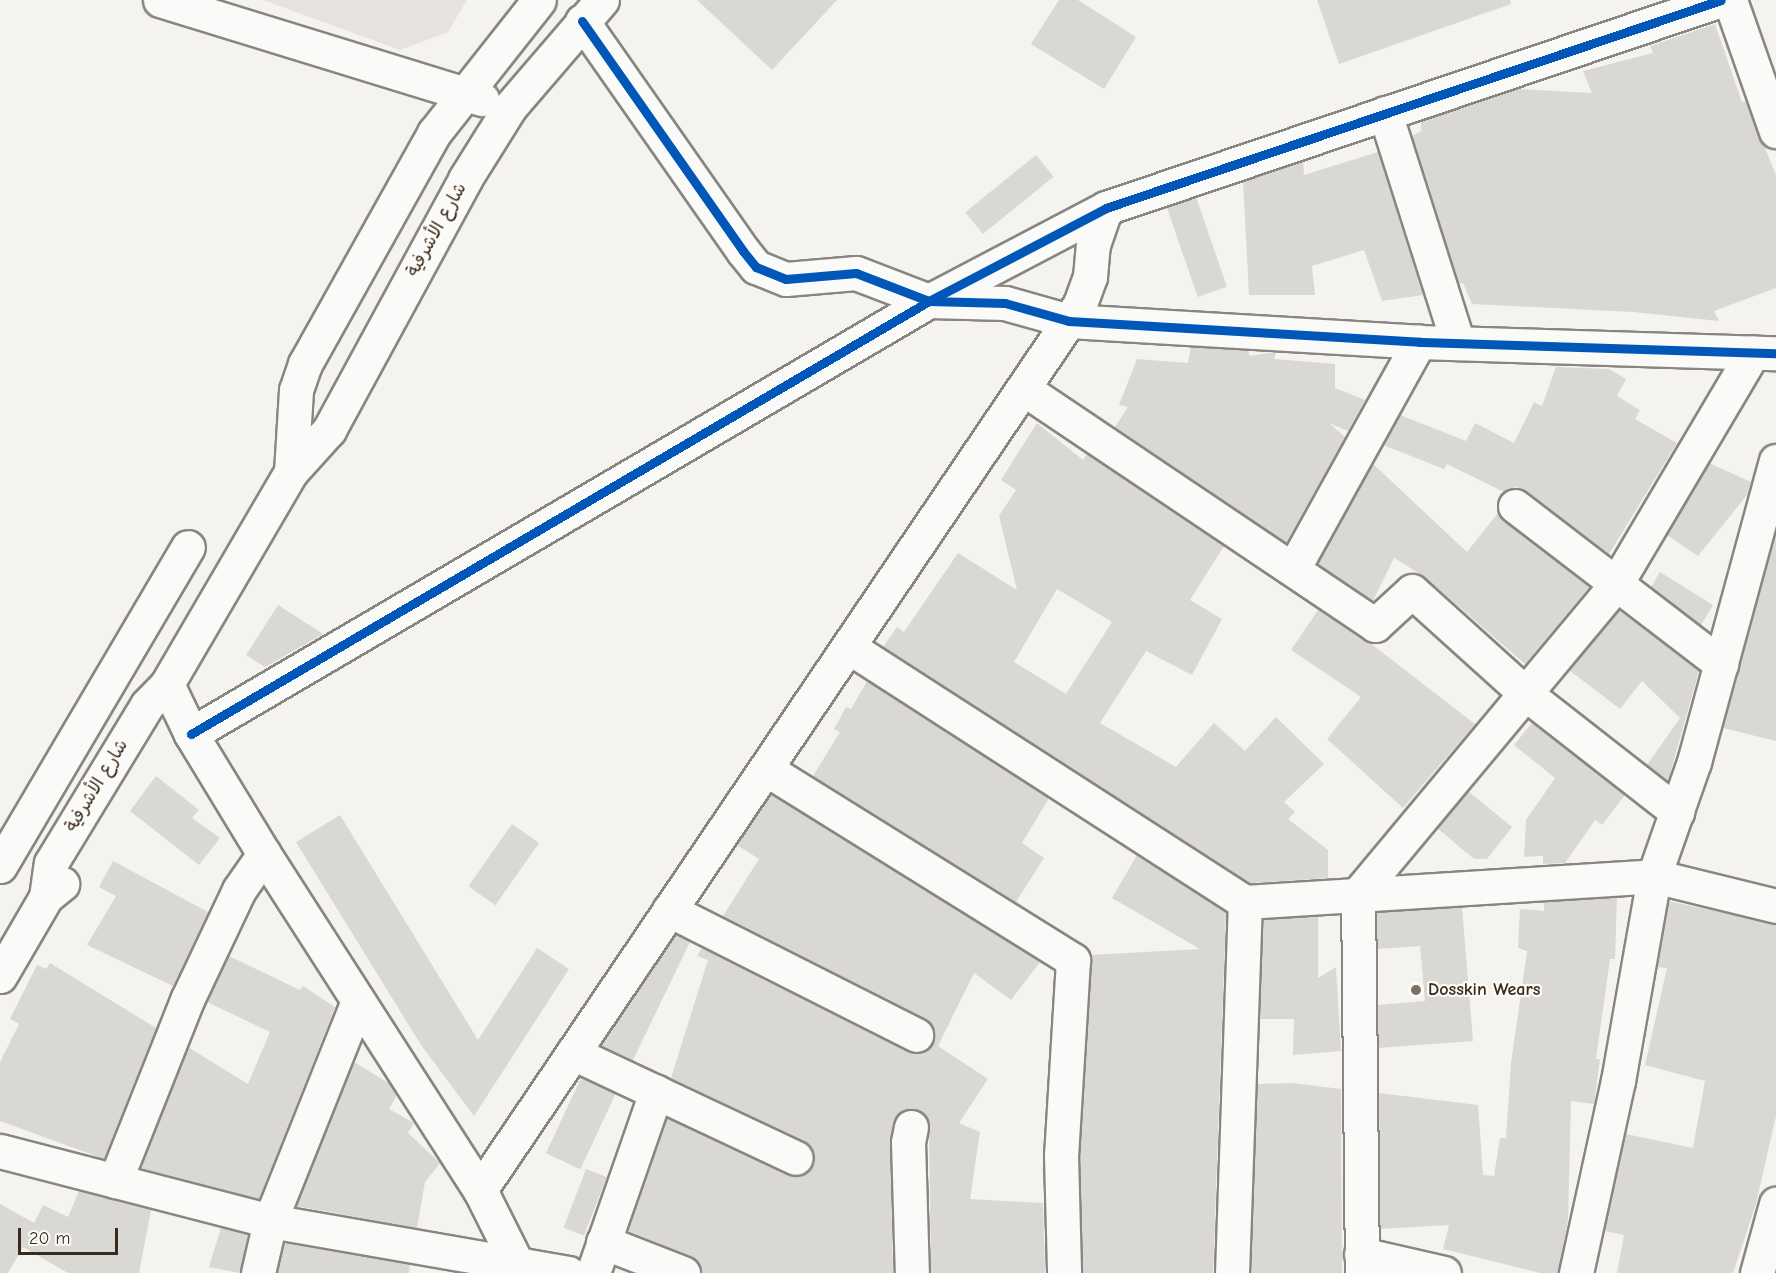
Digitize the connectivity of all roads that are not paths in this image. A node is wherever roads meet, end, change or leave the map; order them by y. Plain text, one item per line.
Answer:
1 (160, 0) edge
2 (539, 0) edge
3 (1721, 0) edge
4 (1730, 0) edge
5 (592, 10) edge
6 (464, 94) junction
7 (510, 106) junction
8 (1385, 113) junction
9 (1776, 131) edge
10 (1106, 208) junction
11 (929, 301) junction
12 (1069, 321) junction
13 (1419, 342) junction
14 (1458, 343) junction
15 (1765, 352) edge
16 (1024, 389) junction
17 (1776, 461) edge
18 (291, 472) junction
19 (1515, 506) dead end
20 (188, 547) dead end
21 (1293, 569) junction
22 (1616, 584) junction
23 (849, 647) junction
24 (1721, 663) junction
25 (167, 684) junction
26 (1526, 694) junction
27 (191, 734) junction
28 (765, 769) junction
29 (1677, 812) junction
30 (264, 854) junction
31 (0, 866) edge
32 (1654, 876) junction
33 (1358, 894) junction
34 (1245, 902) junction
35 (1776, 906) edge
36 (669, 910) junction
37 (0, 976) edge
38 (357, 1002) junction
39 (916, 1035) dead end
40 (573, 1053) junction
41 (656, 1092) junction
42 (911, 1127) dead end
43 (0, 1151) edge
44 (796, 1158) dead end
45 (115, 1181) junction
46 (480, 1190) junction
47 (1776, 1204) edge
48 (270, 1221) junction
49 (603, 1242) junction
50 (1361, 1264) edge
51 (517, 1269) edge
52 (258, 1273) edge
53 (569, 1273) edge
54 (593, 1273) edge
55 (683, 1273) edge
56 (912, 1273) edge
57 (1064, 1273) edge
58 (1232, 1273) edge
59 (1444, 1273) edge
60 (1576, 1273) edge
61 (1757, 1273) edge

1 - 6 street
2 - 6 street, شارع الأشرفية
3 - 8 street
4 - 9 street
5 - 7 street, شارع الأشرفية
5 - 11 street
6 - 7 street
6 - 18 street, شارع الأشرفية
7 - 18 street, شارع الأشرفية
8 - 10 street
8 - 14 street
10 - 11 street
10 - 12 street
11 - 12 street
11 - 27 street
12 - 13 street
12 - 16 street
13 - 14 street
13 - 21 street
14 - 15 street
15 - 22 street
16 - 21 street
16 - 23 street
17 - 24 street
18 - 25 street, شارع الأشرفية
19 - 22 street
20 - 31 street
21 - 26 street
22 - 24 street
22 - 26 street
23 - 28 street
23 - 34 street
24 - 29 street
25 - 27 street
25 - 37 street, شارع الأشرفية
26 - 29 street
26 - 33 street
27 - 30 street
28 - 36 street
28 - 57 street
29 - 32 street
30 - 38 street
30 - 45 street
32 - 33 street
32 - 35 street
32 - 60 street
33 - 34 street
33 - 50 street
34 - 58 street
36 - 39 street
36 - 40 street
38 - 46 street
38 - 48 street
40 - 41 street
40 - 46 street
41 - 44 street
41 - 49 street
42 - 56 street
43 - 45 street
45 - 48 street
46 - 51 street
47 - 61 street
48 - 51 street
48 - 52 street
49 - 54 street
49 - 55 street
50 - 59 street
51 - 53 street

